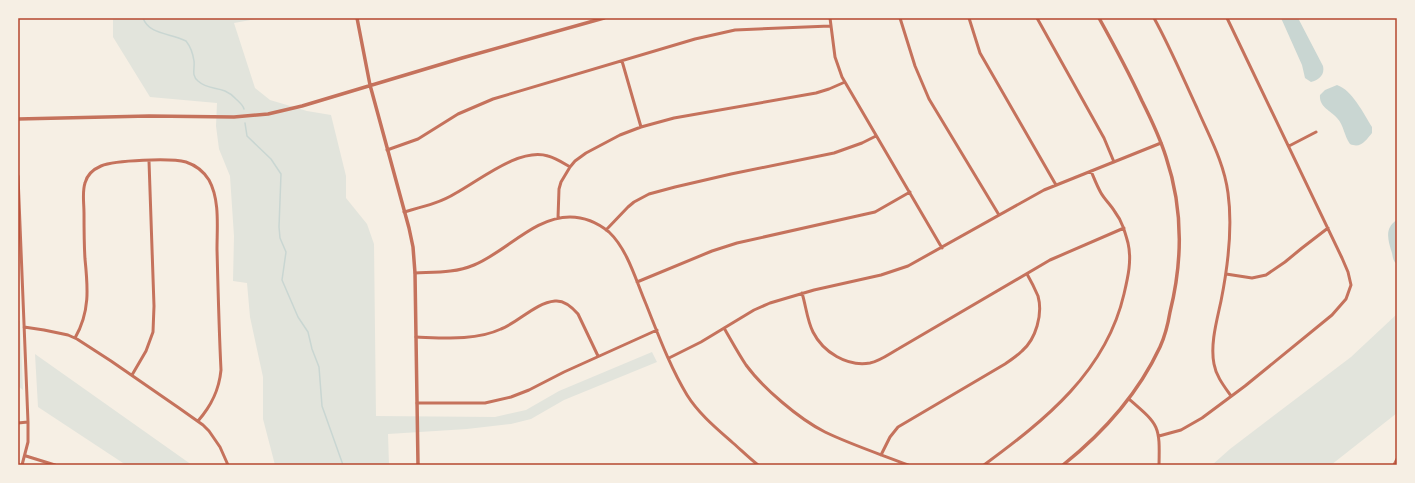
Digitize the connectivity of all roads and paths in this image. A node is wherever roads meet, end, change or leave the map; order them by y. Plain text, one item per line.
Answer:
1 (357, 18) edge
2 (604, 18) edge
3 (830, 18) edge
4 (900, 18) edge
5 (969, 18) edge
6 (1037, 18) edge
7 (1099, 18) edge
8 (1154, 18) edge
9 (1228, 18) edge
10 (830, 26) junction
11 (622, 61) junction
12 (845, 82) junction
13 (370, 85) junction
14 (18, 119) edge
15 (641, 127) junction
16 (1316, 132) dead end
17 (876, 136) junction
18 (1161, 143) junction
19 (1289, 146) junction
20 (387, 150) junction
21 (149, 161) junction
22 (1114, 162) junction
23 (570, 167) junction
24 (1091, 170) junction
25 (18, 176) edge
26 (1056, 185) junction
27 (910, 192) junction
28 (404, 212) junction
29 (999, 215) junction
30 (558, 218) junction
31 (1124, 228) junction
32 (1328, 228) junction
33 (606, 230) junction
34 (942, 248) junction
35 (415, 272) junction
36 (1027, 274) junction
37 (1226, 274) junction
38 (637, 282) junction
39 (802, 293) junction
40 (24, 327) junction
41 (724, 328) junction
42 (657, 330) junction
43 (75, 338) junction
44 (416, 338) junction
45 (598, 356) junction
46 (669, 358) junction
47 (132, 375) junction
48 (1231, 396) junction
49 (1129, 400) junction
50 (417, 402) junction
51 (198, 421) junction
52 (28, 422) junction
53 (18, 423) edge
54 (1159, 436) junction
55 (881, 455) junction
56 (26, 456) junction
57 (1397, 459) edge
58 (22, 465) edge
59 (55, 465) edge
60 (228, 465) edge
61 (418, 465) edge
62 (758, 465) edge
63 (908, 465) edge
64 (984, 465) edge
65 (1063, 465) edge
66 (1159, 465) edge
67 (1394, 465) edge

1 - 13 street
2 - 13 street
3 - 10 street
4 - 29 street
5 - 26 street
6 - 22 street
7 - 18 street
8 - 37 street
9 - 19 street
10 - 11 street
10 - 12 street
11 - 15 street
11 - 20 street
12 - 15 street
12 - 17 street
13 - 14 street
13 - 20 street
15 - 23 street
16 - 19 street
17 - 27 street
17 - 33 street
18 - 22 street
18 - 49 street
19 - 32 street
20 - 28 street
21 - 43 street
21 - 47 street
21 - 51 street
22 - 24 street
23 - 28 street
23 - 30 street
24 - 26 street
24 - 31 street
25 - 40 street
26 - 29 street
27 - 34 street
27 - 38 street
28 - 35 street
29 - 34 street
30 - 33 street
30 - 35 street
31 - 36 street
31 - 64 street
32 - 37 street
32 - 48 street
33 - 38 street
34 - 39 street
35 - 44 street
36 - 39 street
36 - 55 street
37 - 48 street
38 - 42 street
39 - 41 street
40 - 43 street
40 - 52 street
41 - 46 street
41 - 55 street
42 - 45 street
42 - 46 street
43 - 47 street
44 - 45 street
44 - 50 street
45 - 50 street
46 - 62 street
47 - 51 street
48 - 54 street
49 - 54 street
49 - 65 street
50 - 61 street
51 - 60 street
52 - 53 street
52 - 56 street
54 - 66 street
55 - 63 street
56 - 58 street
56 - 59 street
57 - 67 street

